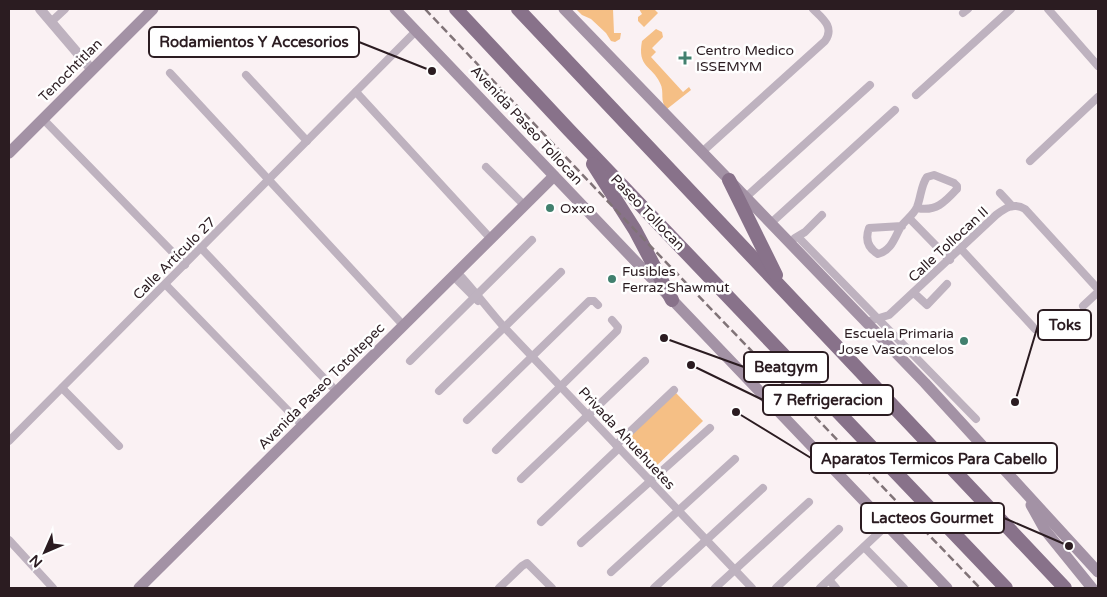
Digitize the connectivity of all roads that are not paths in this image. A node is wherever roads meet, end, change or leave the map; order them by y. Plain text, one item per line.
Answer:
1 (40, 9) edge
2 (65, 9) edge
3 (153, 9) edge
4 (395, 9) edge
5 (456, 9) edge
6 (518, 9) edge
7 (564, 9) edge
8 (813, 9) edge
9 (1011, 9) edge
10 (1049, 9) edge
11 (51, 22) junction
12 (416, 31) junction
13 (1098, 66) edge
14 (92, 70) junction
15 (170, 72) dead end
16 (246, 75) dead end
17 (870, 85) dead end
18 (356, 92) junction
19 (916, 95) dead end
20 (1098, 97) edge
21 (895, 110) dead end
22 (43, 119) junction
23 (570, 130) junction
24 (307, 141) junction
25 (702, 152) junction
26 (9, 153) edge
27 (1030, 161) dead end
28 (486, 167) dead end
29 (554, 176) junction
30 (268, 180) junction
31 (729, 180) junction
32 (1000, 193) dead end
33 (746, 198) junction
34 (524, 205) junction
35 (1012, 206) junction
36 (917, 208) junction
37 (822, 215) dead end
38 (909, 218) junction
39 (771, 223) junction
40 (902, 226) junction
41 (491, 239) junction
42 (793, 239) junction
43 (532, 240) dead end
44 (201, 248) junction
45 (961, 249) junction
46 (950, 260) junction
47 (185, 265) junction
48 (561, 272) dead end
49 (455, 274) junction
50 (947, 284) dead end
51 (166, 285) junction
52 (1098, 290) edge
53 (784, 291) junction
54 (914, 293) junction
55 (476, 296) junction
56 (672, 300) junction
57 (598, 305) dead end
58 (1083, 306) dead end
59 (889, 315) junction
60 (612, 320) dead end
61 (871, 320) junction
62 (403, 325) junction
63 (504, 327) junction
64 (885, 327) junction
65 (1035, 329) dead end
66 (882, 339) junction
67 (532, 357) junction
68 (410, 361) dead end
69 (645, 361) dead end
70 (560, 387) junction
71 (62, 388) junction
72 (674, 390) dead end
73 (439, 391) dead end
74 (337, 392) junction
75 (588, 416) junction
76 (976, 419) dead end
77 (467, 420) dead end
78 (303, 426) junction
79 (710, 428) dead end
80 (9, 441) edge
81 (119, 446) dead end
82 (618, 447) junction
83 (496, 450) dead end
84 (735, 459) dead end
85 (521, 479) dead end
86 (650, 481) junction
87 (763, 488) dead end
88 (1023, 490) junction
89 (810, 502) dead end
90 (678, 511) junction
91 (541, 522) dead end
92 (887, 525) junction
93 (839, 529) dead end
94 (9, 540) edge
95 (706, 540) junction
96 (581, 543) dead end
97 (864, 547) junction
98 (1096, 565) edge
99 (735, 570) junction
100 (610, 572) dead end
101 (829, 580) junction
102 (53, 588) edge
103 (139, 588) edge
104 (499, 588) edge
105 (552, 588) edge
106 (654, 588) edge
107 (715, 588) edge
108 (752, 588) edge
109 (776, 588) edge
110 (820, 588) edge
111 (836, 588) edge
112 (904, 588) edge
113 (947, 588) edge
114 (1006, 588) edge
115 (1065, 588) edge
116 (1092, 588) edge

1 - 11 street
2 - 11 street
3 - 14 main road, Tenochtitlan
4 - 12 main road, Avenida Paseo Tollocan
5 - 23 highway, Paseo Tollocan
6 - 53 highway
7 - 25 main road
8 - 25 street
9 - 19 street
10 - 13 street
11 - 14 street
12 - 18 street, Calle Artículo 27
12 - 29 main road, Avenida Paseo Tollocan
14 - 22 main road, Tenochtitlan
15 - 30 street
16 - 24 street
17 - 33 street
18 - 24 street, Calle Artículo 27
18 - 41 street
20 - 27 street
21 - 39 street
22 - 26 main road, Tenochtitlan
22 - 47 street
23 - 56 highway
23 - 114 highway, Paseo Tollocan
24 - 30 street, Calle Artículo 27
25 - 31 main road
28 - 34 street
29 - 34 main road, Avenida Paseo Totoltepec
29 - 56 main road, Avenida Paseo Tollocan
30 - 44 street, Calle Artículo 27
30 - 62 street
31 - 33 main road
31 - 53 highway
32 - 35 street
33 - 39 main road
34 - 41 main road, Avenida Paseo Totoltepec
35 - 45 street, Calle Tollocan II
35 - 52 street
36 - 36 street
36 - 38 street
37 - 42 street
38 - 40 street
38 - 46 street
39 - 42 main road
40 - 40 street
41 - 49 main road, Avenida Paseo Totoltepec
42 - 61 main road
43 - 55 street
44 - 47 street, Calle Artículo 27
44 - 74 street
45 - 46 street, Calle Tollocan II
45 - 65 street
46 - 54 street, Calle Tollocan II
47 - 51 street, Calle Artículo 27
48 - 63 street
49 - 55 street, Privada Ahuehuetes
49 - 62 main road, Avenida Paseo Totoltepec
50 - 54 street
51 - 71 street, Calle Artículo 27
51 - 78 street
52 - 58 street
53 - 115 highway
54 - 59 street, Calle Tollocan II
55 - 63 street, Privada Ahuehuetes
55 - 68 street
56 - 92 main road, Avenida Paseo Tollocan
57 - 67 street
59 - 61 street, Calle Tollocan II
59 - 64 street
60 - 70 street
61 - 64 street
61 - 66 main road
62 - 74 main road, Avenida Paseo Totoltepec
63 - 67 street, Privada Ahuehuetes
63 - 73 street
64 - 66 street
64 - 76 street
66 - 88 main road
67 - 70 street, Privada Ahuehuetes
67 - 77 street
69 - 75 street
70 - 75 street, Privada Ahuehuetes
70 - 83 street
71 - 80 street, Calle Artículo 27
71 - 81 street
72 - 82 street
74 - 78 main road, Avenida Paseo Totoltepec
75 - 82 street, Privada Ahuehuetes
75 - 85 street
78 - 103 main road, Avenida Paseo Totoltepec
79 - 86 street
82 - 86 street, Privada Ahuehuetes
82 - 91 street
84 - 90 street
86 - 90 street, Privada Ahuehuetes
86 - 96 street
87 - 95 street
88 - 98 main road
88 - 116 main road
89 - 99 street
90 - 95 street, Privada Ahuehuetes
90 - 100 street
92 - 97 street
92 - 113 main road, Avenida Paseo Tollocan
93 - 109 street
94 - 102 street
95 - 99 street, Privada Ahuehuetes
95 - 106 street
97 - 101 street
97 - 112 street
99 - 107 street
99 - 108 street, Privada Ahuehuetes
101 - 110 street
101 - 111 street
104 - 105 street

